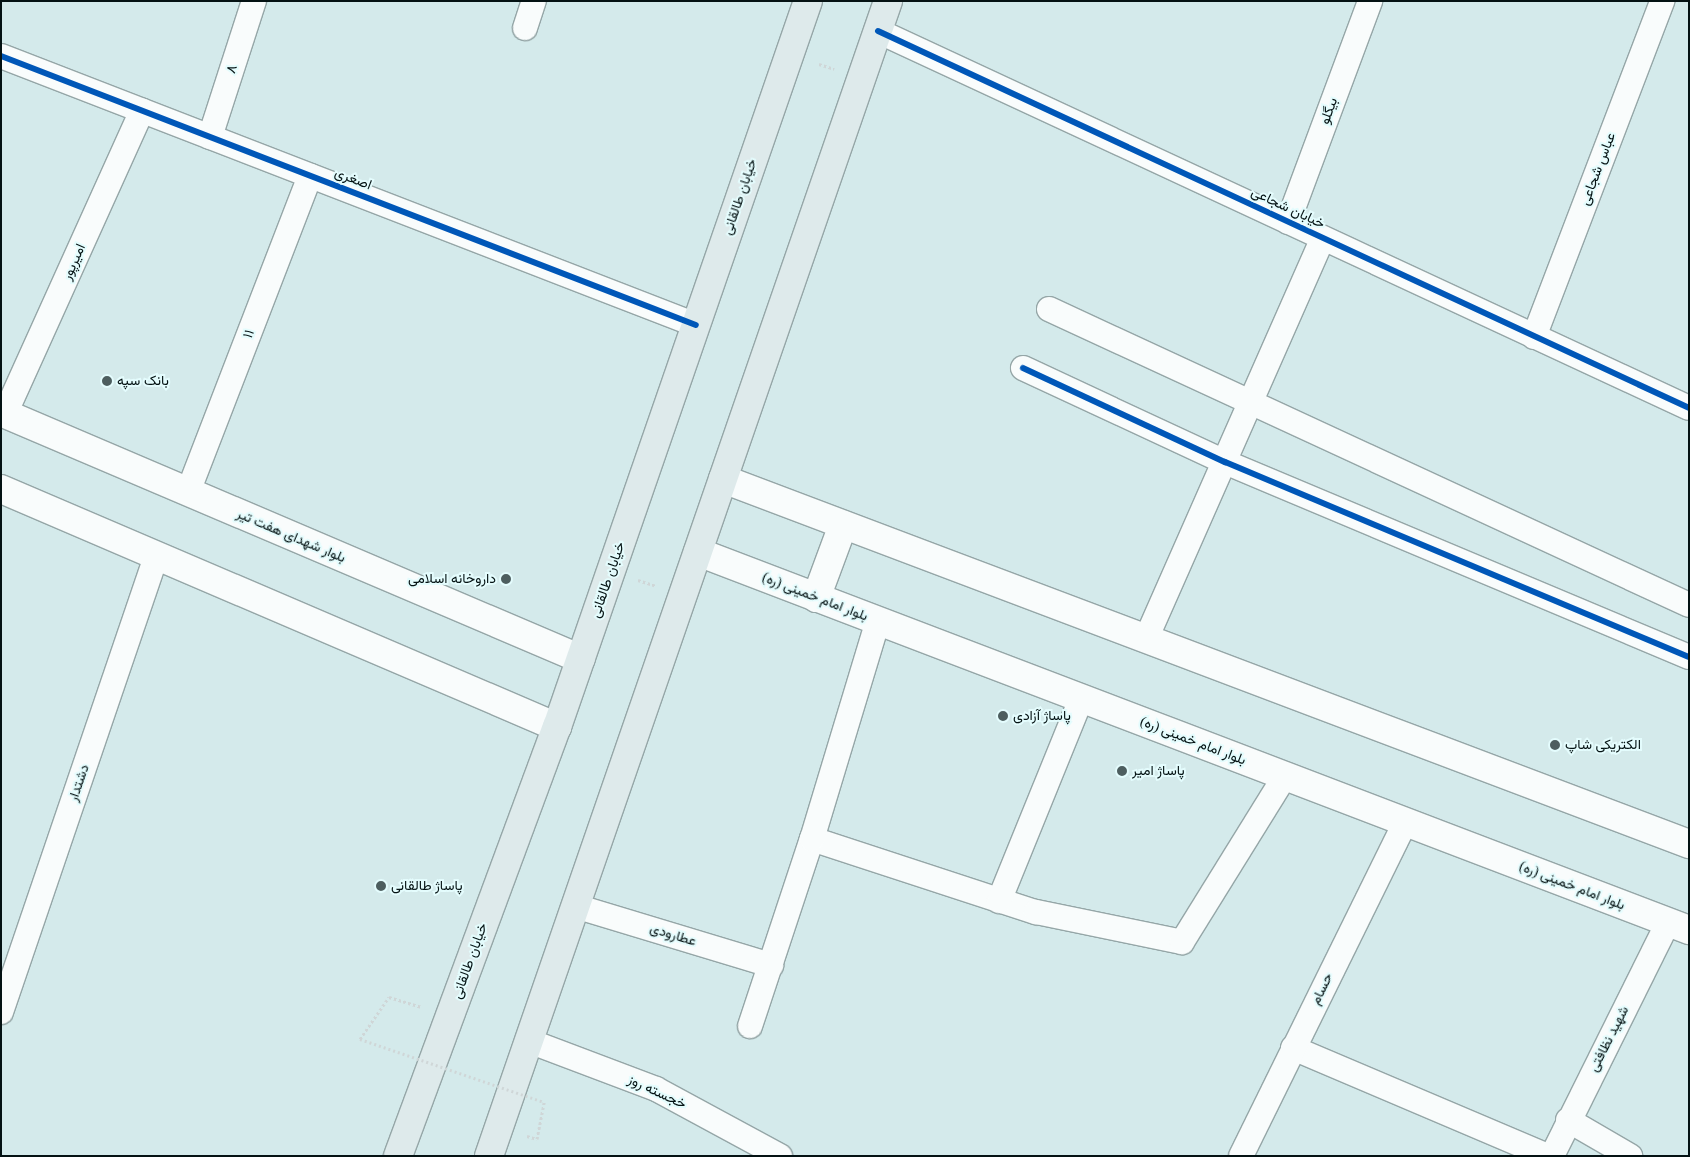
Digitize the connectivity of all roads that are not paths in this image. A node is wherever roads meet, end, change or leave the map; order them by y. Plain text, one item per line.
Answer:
1 (254, 1) edge
2 (534, 1) edge
3 (808, 1) edge
4 (888, 1) edge
5 (1370, 1) edge
6 (1662, 1) edge
7 (525, 28) dead end
8 (878, 30) junction
9 (1, 56) edge
10 (142, 110) junction
11 (210, 137) junction
12 (310, 176) junction
13 (1288, 222) junction
14 (1324, 238) junction
15 (1049, 308) dead end
16 (696, 325) junction
17 (1534, 337) junction
18 (1024, 368) dead end
19 (1252, 401) junction
20 (1689, 408) edge
21 (3, 413) edge
22 (1225, 462) junction
23 (723, 479) junction
24 (1, 489) edge
25 (188, 492) junction
26 (843, 525) junction
27 (698, 552) junction
28 (157, 555) junction
29 (816, 598) junction
30 (1689, 606) edge
31 (878, 621) junction
32 (1146, 639) junction
33 (1689, 657) edge
34 (581, 659) junction
35 (1081, 698) junction
36 (557, 727) junction
37 (1285, 776) junction
38 (1405, 822) junction
39 (812, 839) junction
40 (1689, 844) edge
41 (999, 901) junction
42 (575, 906) junction
43 (1678, 926) edge
44 (771, 965) junction
45 (1, 1012) edge
46 (750, 1026) dead end
47 (529, 1041) junction
48 (1293, 1048) junction
49 (1568, 1120) junction
50 (398, 1156) edge
51 (489, 1156) edge
52 (780, 1156) edge
53 (1241, 1156) edge
54 (1547, 1156) edge
55 (1552, 1156) edge
56 (1630, 1156) edge

1 - 11 street, ۸
2 - 7 street
3 - 16 main road, خیابان طالقانی
4 - 8 main road
5 - 13 street, بیگلو
6 - 17 street, عباس شجاعی
8 - 13 street, خیابان شجاعی
8 - 23 main road
9 - 10 street, اصغری
10 - 11 street, اصغری
10 - 21 street, امیرپور
11 - 12 street, اصغری
12 - 16 street, اصغری
12 - 25 street, ۱۱
13 - 14 street, خیابان شجاعی
14 - 17 street, خیابان شجاعی
14 - 19 street
15 - 19 street
16 - 34 main road, خیابان طالقانی
17 - 20 street, خیابان شجاعی
18 - 22 street
19 - 22 street
19 - 30 street
21 - 25 main road, بلوار شهدای هفت تیر
22 - 32 street
22 - 33 street
23 - 26 main road
23 - 27 main road
24 - 28 main road
25 - 34 main road, بلوار شهدای هفت تیر
26 - 29 main road
26 - 32 main road
27 - 29 main road, بلوار امام خمینی (ره)
27 - 42 main road
28 - 36 main road
28 - 45 street, دشتدار
29 - 31 main road, بلوار امام خمینی (ره)
31 - 35 main road, بلوار امام خمینی (ره)
31 - 39 street
32 - 40 main road
34 - 36 main road, خیابان طالقانی
35 - 37 main road, بلوار امام خمینی (ره)
35 - 41 street
36 - 50 main road, خیابان طالقانی
37 - 38 main road, بلوار امام خمینی (ره)
37 - 41 street
38 - 43 main road, بلوار امام خمینی (ره)
38 - 48 street, حسام
39 - 41 street
39 - 44 street
42 - 44 street, عطارودی
42 - 47 main road
43 - 49 street, شهید نظافتی
44 - 46 street
47 - 51 main road
47 - 52 street, خجسته روز
48 - 53 street, حسام
48 - 54 street
49 - 55 street, شهید نظافتی
49 - 56 street

